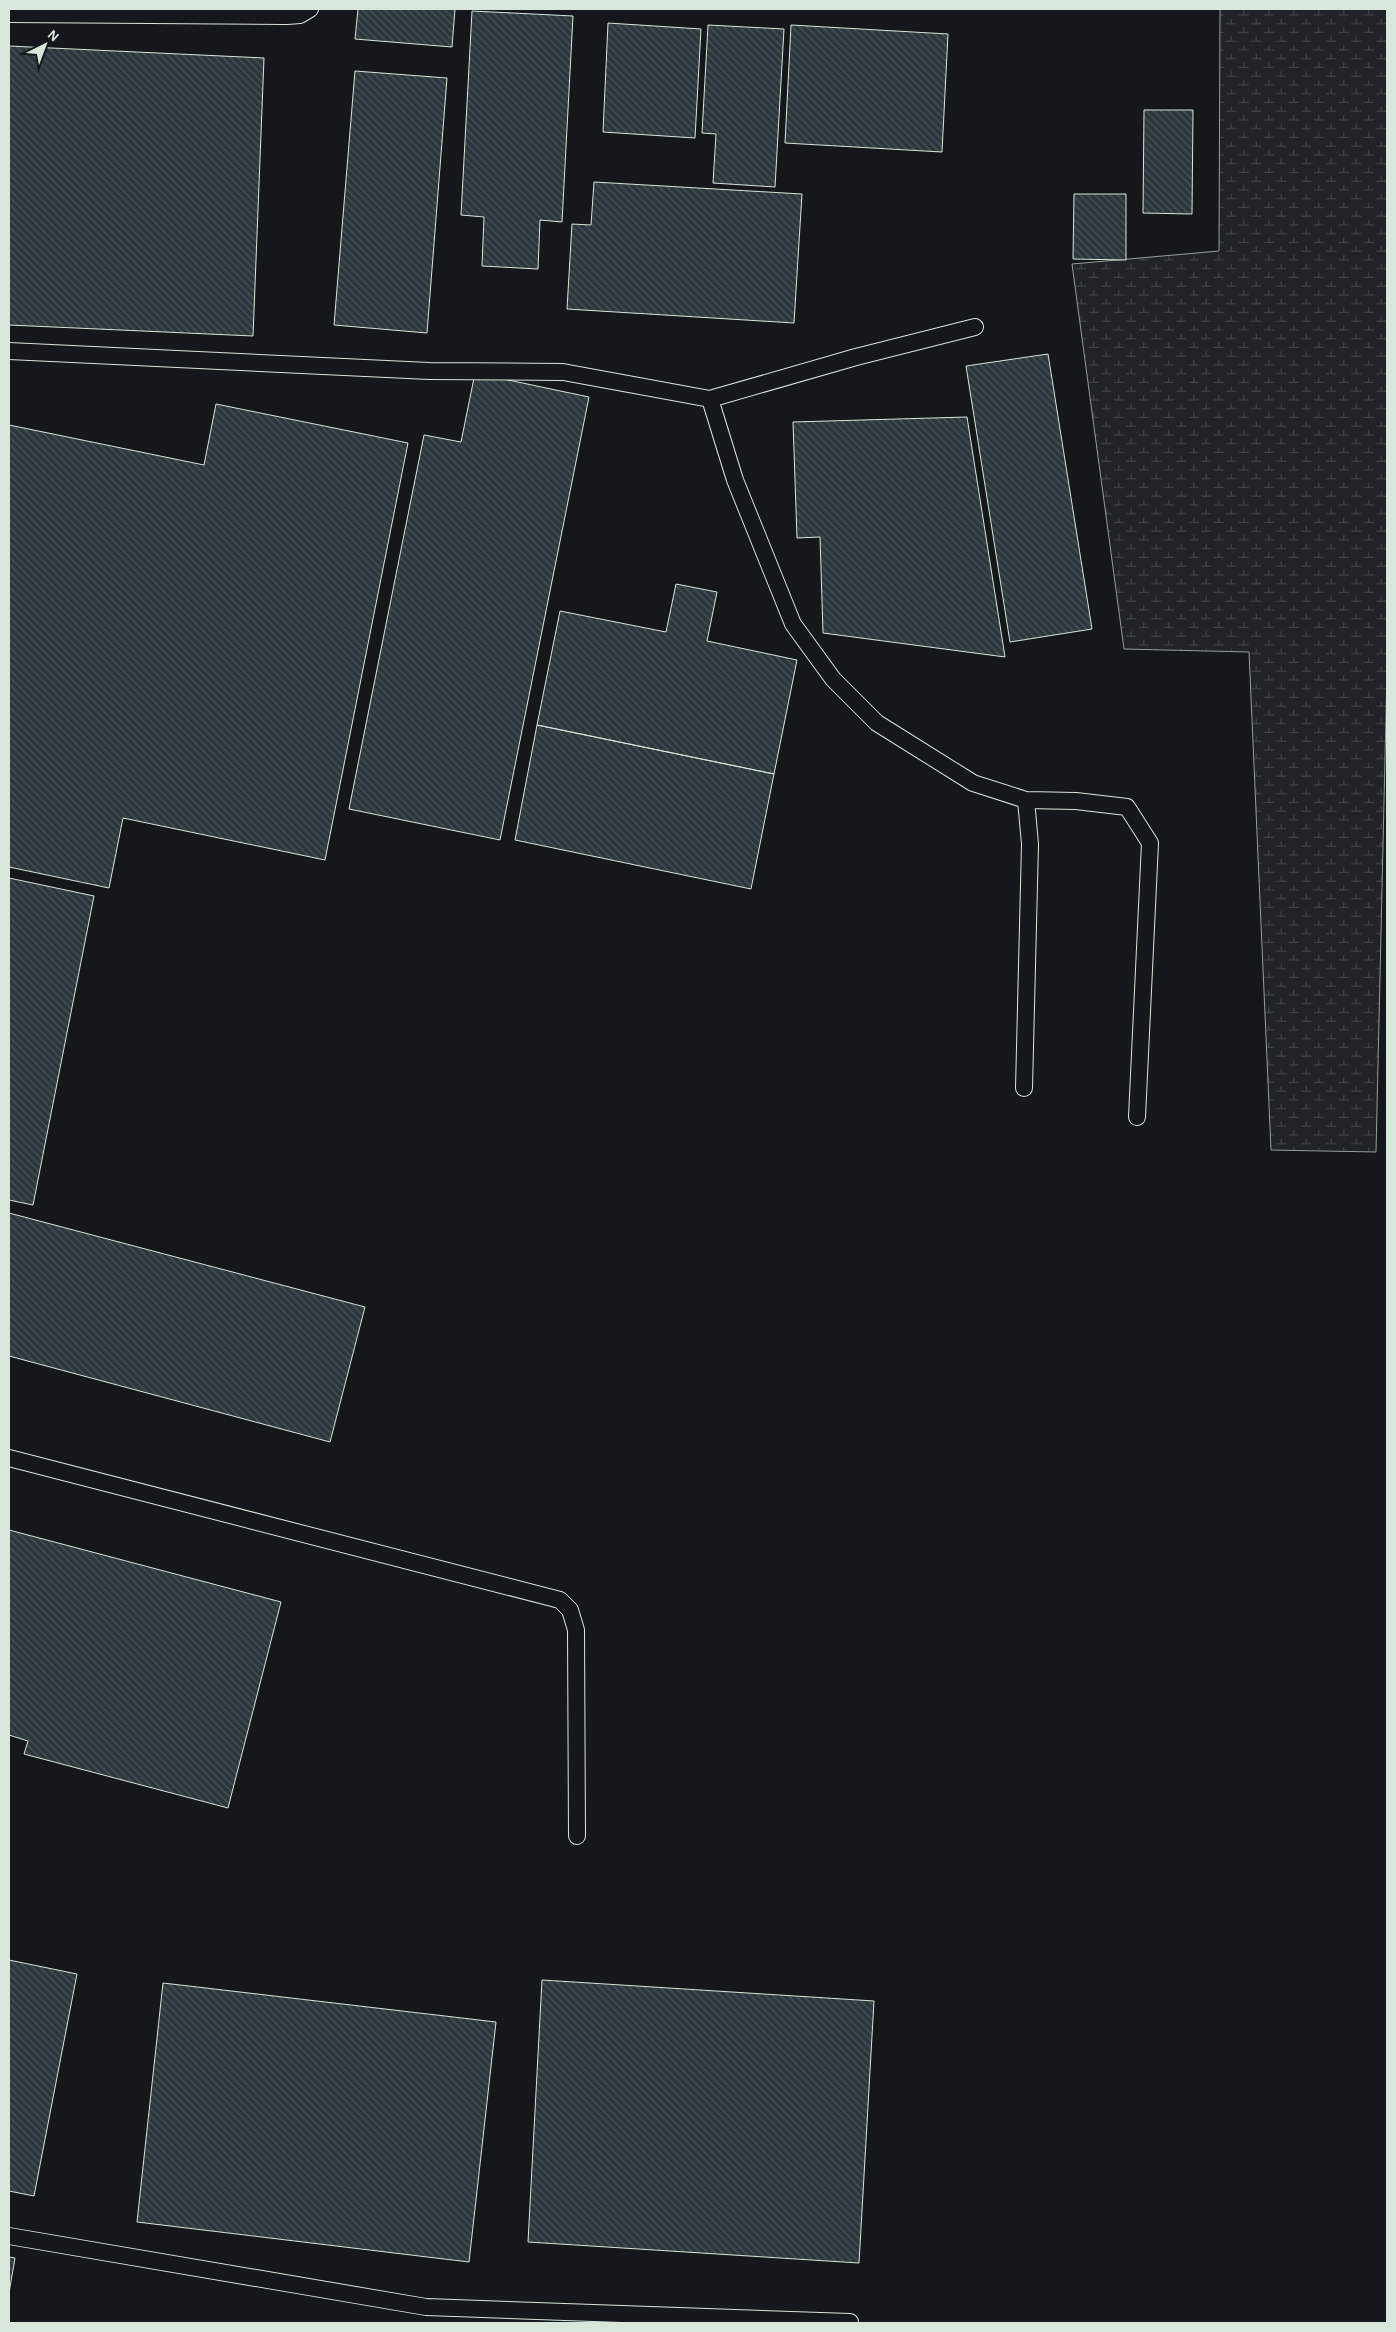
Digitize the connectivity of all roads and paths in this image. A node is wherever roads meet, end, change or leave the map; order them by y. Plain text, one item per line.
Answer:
1 (310, 9) edge
2 (9, 14) edge
3 (975, 327) dead end
4 (9, 351) edge
5 (710, 399) junction
6 (1026, 800) junction
7 (1024, 1088) dead end
8 (1137, 1117) dead end
9 (9, 1458) edge
10 (577, 1836) dead end
11 (9, 2236) edge
12 (706, 2320) edge
13 (850, 2322) edge

1 - 2 lane
3 - 5 lane
4 - 5 lane
5 - 6 lane
6 - 7 lane
6 - 8 lane
9 - 10 lane
11 - 12 lane
12 - 13 lane

